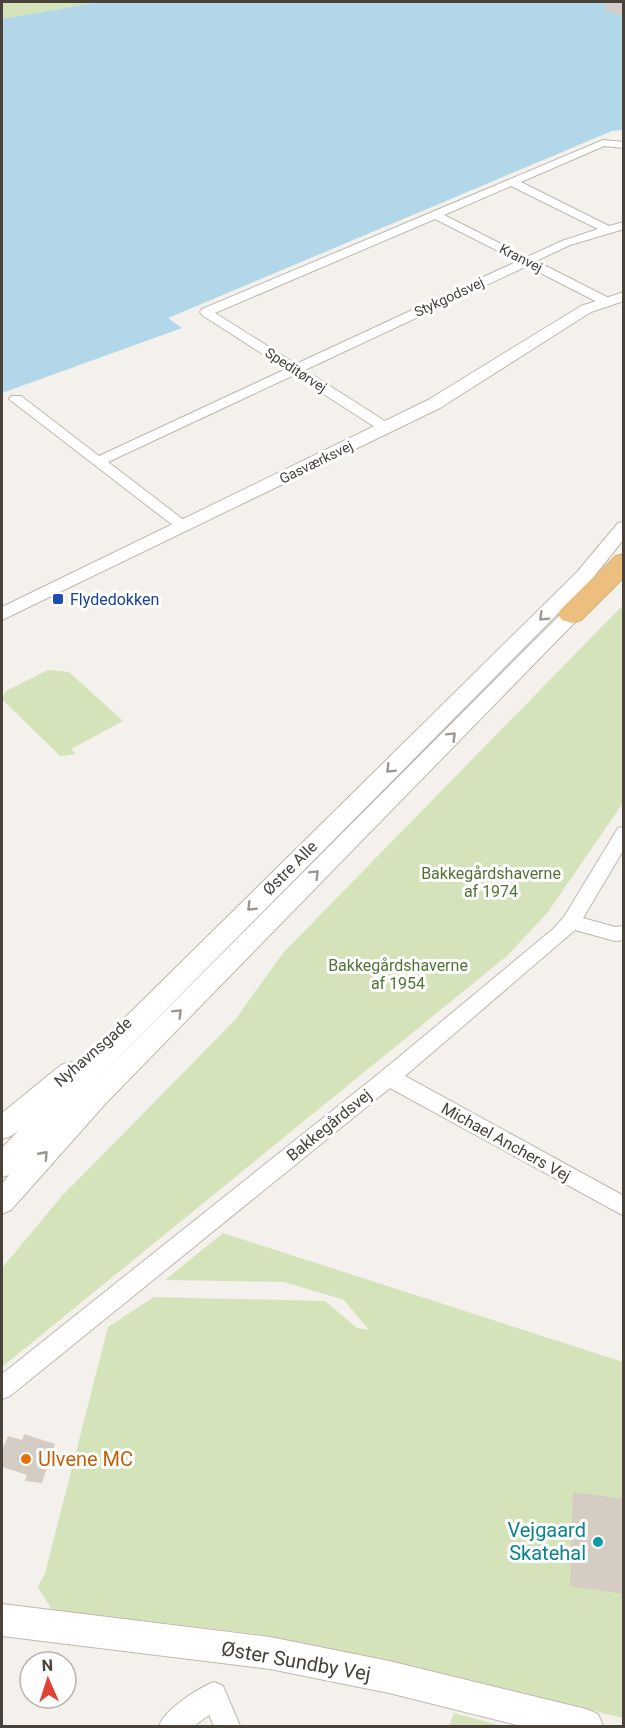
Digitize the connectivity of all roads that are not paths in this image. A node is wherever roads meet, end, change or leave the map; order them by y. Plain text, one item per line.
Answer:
1 (624, 145) edge
2 (512, 182) junction
3 (436, 215) junction
4 (624, 225) edge
5 (606, 229) junction
6 (527, 261) junction
7 (624, 296) edge
8 (605, 301) junction
9 (294, 368) junction
10 (16, 399) dead end
11 (386, 428) junction
12 (97, 462) junction
13 (183, 527) junction
14 (624, 527) edge
15 (624, 538) edge
16 (624, 562) edge
17 (624, 575) edge
18 (584, 576) junction
19 (2, 614) edge
20 (572, 614) junction
21 (624, 833) edge
22 (571, 922) junction
23 (624, 933) edge
24 (183, 974) junction
25 (389, 1077) junction
26 (2, 1128) edge
27 (2, 1166) edge
28 (3, 1200) edge
29 (624, 1207) edge
30 (2, 1388) edge
31 (2, 1620) edge
32 (172, 1726) edge
33 (227, 1726) edge
34 (586, 1726) edge

1 - 2 street
2 - 3 street
2 - 5 street
3 - 6 street, Kranvej
3 - 9 street, Speditørvej
4 - 5 street, Stykgodsvej
5 - 6 street, Stykgodsvej
6 - 8 street, Kranvej
6 - 9 street, Stykgodsvej
7 - 8 street, Gasværksvej
8 - 11 street, Gasværksvej
9 - 11 street, Speditørvej
9 - 12 street
10 - 12 street
11 - 13 street, Gasværksvej
12 - 13 street
13 - 19 street, Gasværksvej
14 - 18 street, Østre Alle
15 - 18 highway
16 - 20 highway
17 - 20 street, Østre Alle
18 -> 24 street, Østre Alle
28 -> 20 street, Østre Alle
21 - 22 street, Bakkegårdsvej
22 - 23 street
22 - 25 street, Bakkegårdsvej
24 - 26 street, Nyhavnsgade
24 - 27 street, Østre Alle
25 - 29 street, Michael Anchers Vej
25 - 30 street, Bakkegårdsvej
31 - 34 street, Øster Sundby Vej
32 - 33 street

